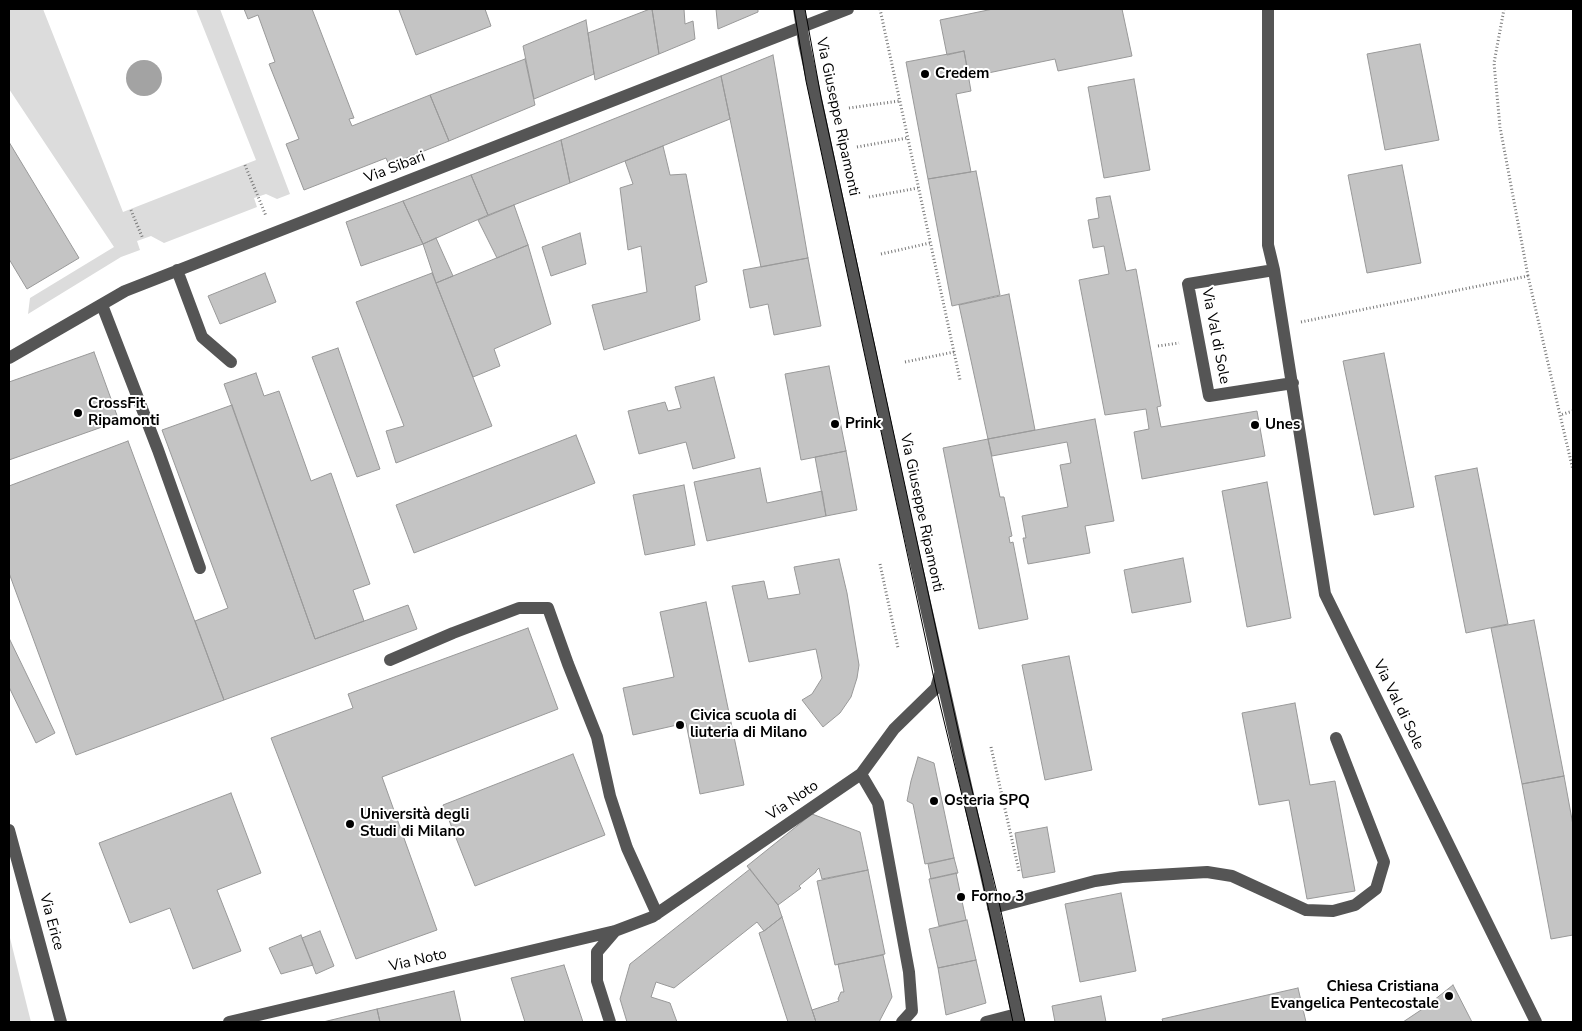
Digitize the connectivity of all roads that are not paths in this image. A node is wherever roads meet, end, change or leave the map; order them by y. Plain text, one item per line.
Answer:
1 (799, 9) edge
2 (848, 9) edge
3 (1268, 9) edge
4 (801, 28) junction
5 (177, 270) junction
6 (1274, 270) junction
7 (102, 304) junction
8 (9, 358) edge
9 (231, 362) dead end
10 (1293, 383) junction
11 (200, 568) dead end
12 (390, 660) dead end
13 (940, 674) junction
14 (1336, 738) dead end
15 (861, 774) junction
16 (9, 830) edge
17 (993, 908) junction
18 (657, 914) junction
19 (615, 931) junction
20 (1018, 1018) edge
21 (61, 1022) edge
22 (229, 1022) edge
23 (610, 1022) edge
24 (902, 1022) edge
25 (986, 1022) edge
26 (1536, 1022) edge

1 - 4 street, Via Giuseppe Ripamonti
2 - 4 street, Via Sibari
3 - 6 street, Via Val di Sole
4 - 5 street, Via Sibari
4 - 13 street, Via Giuseppe Ripamonti
5 - 7 street, Via Sibari
5 - 9 street
6 - 10 street, Via Val di Sole
6 - 10 street, Via Val di Sole
7 - 8 street, Via Sibari
7 - 11 street
10 - 26 street, Via Val di Sole
12 - 18 street
13 - 15 street, Via Noto
13 - 17 street, Via Giuseppe Ripamonti
14 - 17 street
15 - 18 street, Via Noto
15 - 24 street
16 - 21 street, Via Erice
17 - 20 street, Via Giuseppe Ripamonti
18 - 19 street, Via Noto
19 - 22 street, Via Noto
19 - 23 street, Via Noto
20 - 25 street

